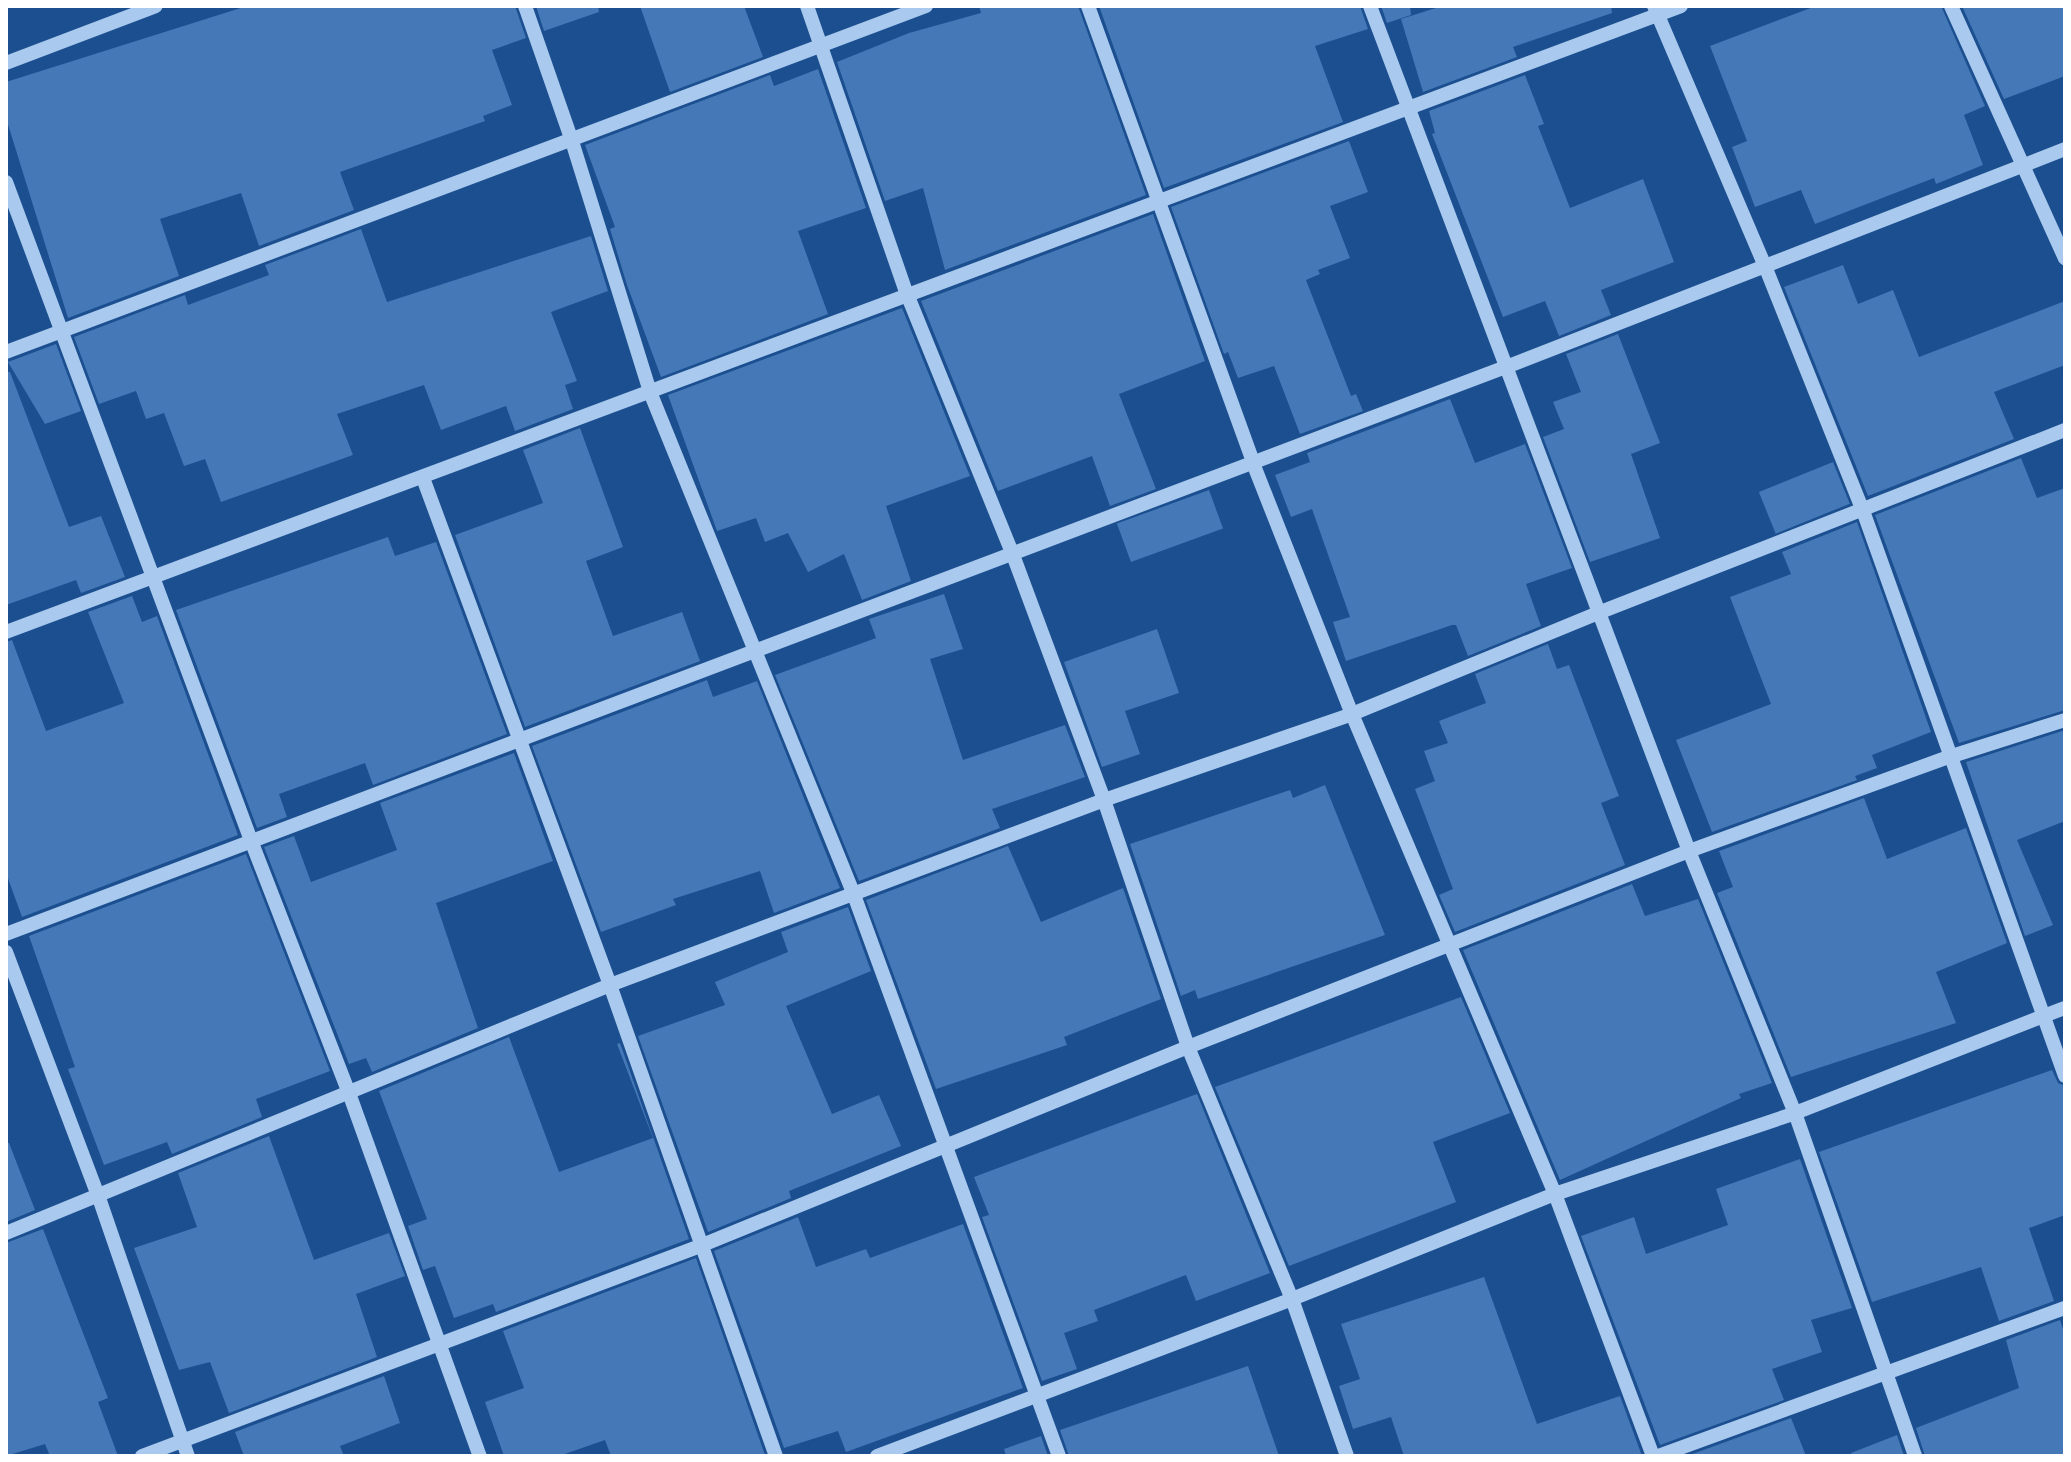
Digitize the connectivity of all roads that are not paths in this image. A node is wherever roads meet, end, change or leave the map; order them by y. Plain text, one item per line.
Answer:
1 (156, 6) edge
2 (525, 6) edge
3 (807, 6) edge
4 (926, 6) edge
5 (1088, 6) edge
6 (1370, 6) edge
7 (1681, 6) edge
8 (1951, 6) edge
9 (1655, 10) edge
10 (821, 45) junction
11 (6, 63) edge
12 (1409, 107) junction
13 (571, 138) junction
14 (2065, 149) edge
15 (2025, 165) junction
16 (6, 182) edge
17 (1159, 201) junction
18 (2065, 258) edge
19 (1765, 266) junction
20 (907, 294) junction
21 (61, 331) junction
22 (6, 352) edge
23 (1506, 367) junction
24 (650, 392) junction
25 (2065, 430) edge
26 (1253, 463) junction
27 (423, 478) junction
28 (1862, 508) junction
29 (1013, 555) junction
30 (153, 579) junction
31 (1598, 613) junction
32 (6, 632) edge
33 (755, 652) junction
34 (1352, 714) junction
35 (2065, 720) edge
36 (518, 742) junction
37 (1952, 756) junction
38 (1104, 800) junction
39 (252, 843) junction
40 (1689, 851) junction
41 (854, 895) junction
42 (6, 934) edge
43 (1449, 943) junction
44 (6, 952) edge
45 (610, 985) junction
46 (2065, 1008) edge
47 (2041, 1017) junction
48 (1188, 1047) junction
49 (2065, 1076) edge
50 (349, 1093) junction
51 (1795, 1113) junction
52 (945, 1148) junction
53 (1555, 1194) junction
54 (98, 1195) junction
55 (6, 1233) edge
56 (700, 1246) junction
57 (1292, 1299) junction
58 (2065, 1308) edge
59 (439, 1347) junction
60 (1884, 1372) junction
61 (1035, 1393) junction
62 (182, 1439) junction
63 (142, 1456) edge
64 (188, 1456) edge
65 (480, 1456) edge
66 (776, 1456) edge
67 (877, 1456) edge
68 (1059, 1456) edge
69 (1347, 1456) edge
70 (1655, 1456) edge
71 (1915, 1456) edge

1 - 11 street
2 - 13 street
3 - 10 street
4 - 10 street
5 - 17 street
6 - 12 street
7 - 9 street
8 - 15 street
9 - 12 street
9 - 19 street
10 - 13 street
10 - 20 street
12 - 17 street
12 - 23 street
13 - 21 street
13 - 24 street
14 - 15 street
15 - 18 street
15 - 19 street
16 - 21 street
17 - 20 street
17 - 26 street
19 - 23 street
19 - 28 street
20 - 24 street
20 - 29 street
21 - 22 street
21 - 30 street
23 - 26 street
23 - 31 street
24 - 27 street
24 - 33 street
25 - 28 street
26 - 29 street
26 - 34 street
27 - 30 street
27 - 36 street
28 - 31 street
28 - 37 street
29 - 33 street
29 - 38 street
30 - 32 street
30 - 39 street
31 - 34 street
31 - 40 street
33 - 36 street
33 - 41 street
34 - 38 street
34 - 43 street
35 - 37 street
36 - 39 street
36 - 45 street
37 - 40 street
37 - 47 street
38 - 41 street
38 - 48 street
39 - 42 street
39 - 50 street
40 - 43 street
40 - 51 street
41 - 45 street
41 - 52 street
43 - 48 street
43 - 53 street
44 - 54 street
45 - 50 street
45 - 56 street
46 - 47 street
47 - 49 street
47 - 51 street
48 - 52 street
48 - 57 street
50 - 54 street
50 - 59 street
51 - 53 street
51 - 60 street
52 - 56 street
52 - 61 street
53 - 57 street
53 - 70 street
54 - 55 street
54 - 62 street
56 - 59 street
56 - 66 street
57 - 61 street
57 - 69 street
58 - 60 street
59 - 62 street
59 - 65 street
60 - 70 street
60 - 71 street
61 - 67 street
61 - 68 street
62 - 63 street
62 - 64 street

